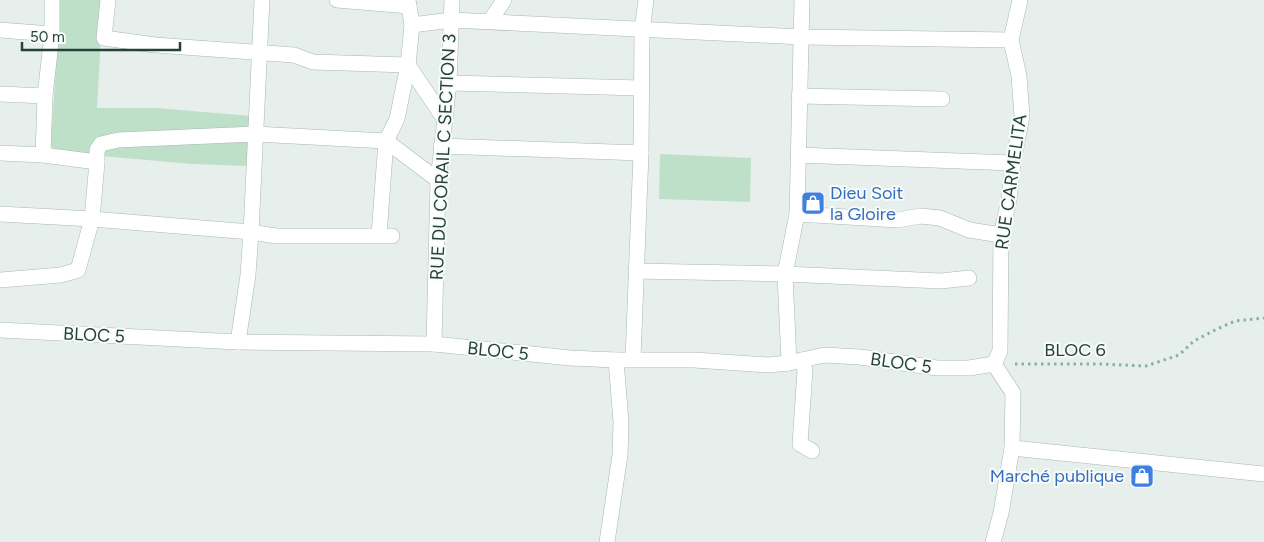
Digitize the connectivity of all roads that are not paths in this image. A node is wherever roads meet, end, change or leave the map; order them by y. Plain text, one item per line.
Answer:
1 (52, 0) edge
2 (108, 0) edge
3 (262, 0) edge
4 (337, 0) edge
5 (452, 0) edge
6 (504, 0) edge
7 (646, 0) edge
8 (802, 0) edge
9 (1020, 0) edge
10 (409, 3) edge
11 (451, 20) junction
12 (490, 21) junction
13 (412, 25) junction
14 (0, 30) edge
15 (642, 31) junction
16 (52, 34) junction
17 (802, 38) junction
18 (1012, 40) junction
19 (261, 52) junction
20 (408, 65) junction
21 (449, 83) junction
22 (641, 88) junction
23 (0, 94) edge
24 (45, 96) junction
25 (799, 96) junction
26 (942, 99) dead end
27 (445, 120) junction
28 (255, 134) junction
29 (386, 141) junction
30 (441, 146) junction
31 (0, 153) edge
32 (641, 153) junction
33 (43, 155) junction
34 (798, 155) junction
35 (96, 162) junction
36 (1013, 163) junction
37 (438, 180) junction
38 (0, 214) edge
39 (796, 214) junction
40 (92, 219) junction
41 (251, 232) junction
42 (1001, 235) junction
43 (636, 271) junction
44 (785, 274) junction
45 (969, 278) dead end
46 (0, 280) edge
47 (0, 330) edge
48 (238, 342) junction
49 (434, 344) junction
50 (633, 359) junction
51 (616, 360) junction
52 (796, 362) junction
53 (994, 364) junction
54 (1012, 448) junction
55 (812, 451) dead end
56 (1264, 474) edge
57 (607, 542) edge
58 (993, 542) edge

1 - 16 street
2 - 19 street
3 - 19 street
4 - 10 street
5 - 11 street, RUE DU CORAIL C SECTION 3
6 - 12 street
7 - 15 street
8 - 17 street
9 - 18 street, RUE CARMELITA
10 - 13 street
11 - 12 street
11 - 13 street
11 - 21 street, RUE DU CORAIL C SECTION 3
12 - 15 street
13 - 20 street
14 - 16 street
15 - 17 street
15 - 22 street
16 - 24 street
17 - 18 street
17 - 25 street
18 - 36 street, RUE CARMELITA
19 - 20 street
19 - 28 street
20 - 27 street
20 - 29 street
21 - 22 street
21 - 27 street, RUE DU CORAIL C SECTION 3
22 - 32 street
23 - 24 street
24 - 33 street
25 - 26 street
25 - 34 street
27 - 30 street, RUE DU CORAIL C SECTION 3
28 - 29 street
28 - 35 street
28 - 41 street
29 - 37 street
29 - 41 street
30 - 32 street
30 - 37 street, RUE DU CORAIL C SECTION 3
31 - 33 street
32 - 43 street
33 - 35 street
34 - 36 street
34 - 39 street
35 - 40 street
36 - 42 street, RUE CARMELITA
37 - 49 street, RUE DU CORAIL C SECTION 3
38 - 40 street
39 - 42 street
39 - 44 street
40 - 41 street
40 - 46 street
41 - 48 street
42 - 53 street, RUE CARMELITA
43 - 44 street
43 - 50 street
44 - 45 street
44 - 52 street
47 - 48 street, BLOC 5
48 - 49 street, BLOC 5
49 - 51 street, BLOC 5
50 - 51 street, BLOC 5
50 - 52 street, BLOC 5
51 - 57 street
52 - 53 street, BLOC 5
52 - 55 street
53 - 54 street
54 - 56 street
54 - 58 street

